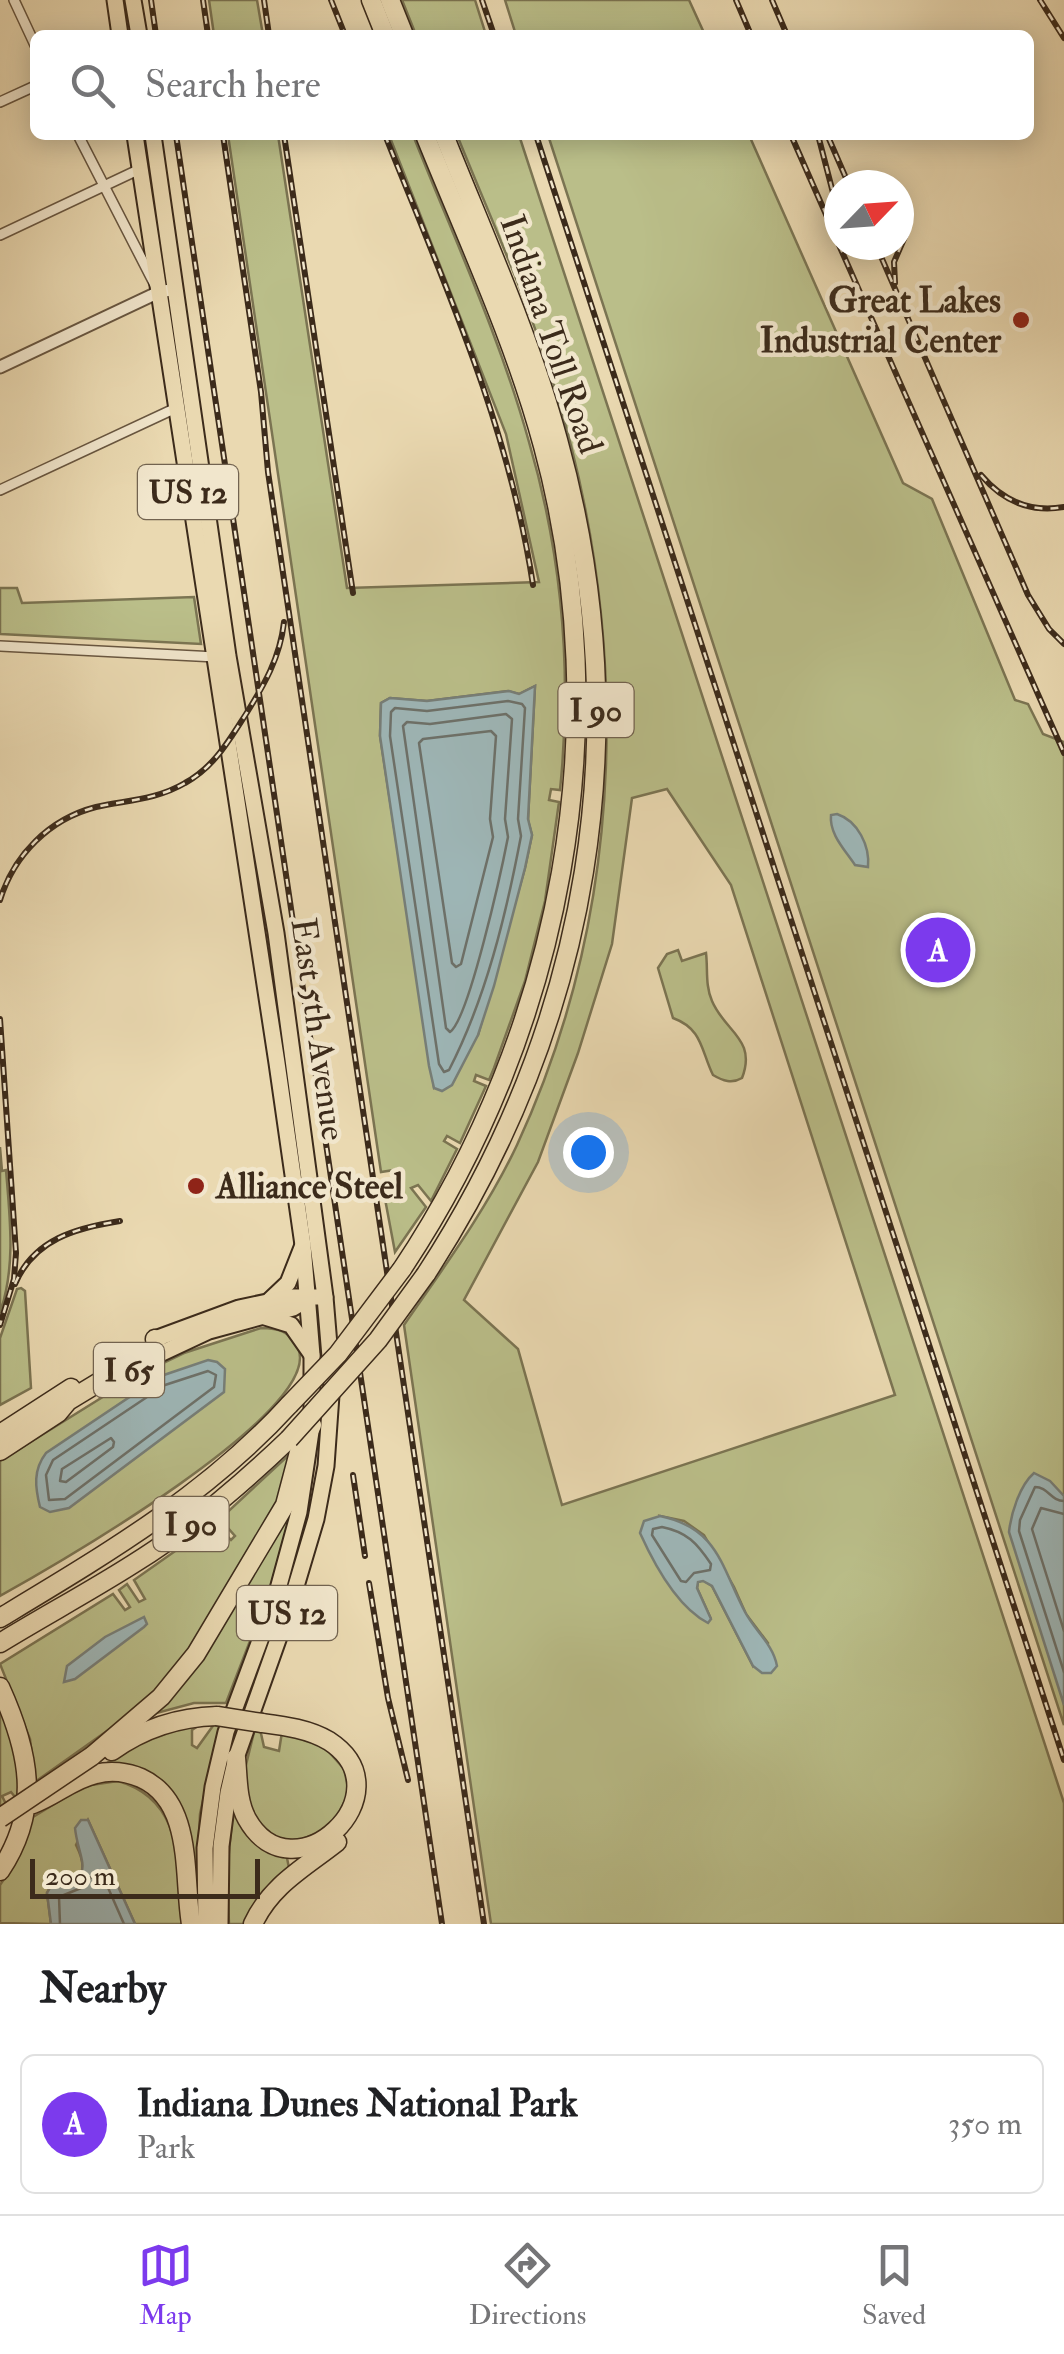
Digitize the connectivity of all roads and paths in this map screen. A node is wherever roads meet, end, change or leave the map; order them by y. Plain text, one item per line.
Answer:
1 (14, 0) edge
2 (115, 0) edge
3 (133, 0) edge
4 (372, 0) edge
5 (390, 0) edge
6 (119, 30) edge
7 (137, 30) edge
8 (384, 30) edge
9 (402, 30) edge
10 (30, 35) edge
11 (30, 88) edge
12 (0, 102) edge
13 (80, 140) edge
14 (136, 140) edge
15 (154, 140) edge
16 (428, 140) edge
17 (446, 140) edge
18 (140, 168) junction
19 (102, 186) junction
20 (0, 235) edge
21 (176, 289) junction
22 (158, 292) junction
23 (0, 367) edge
24 (176, 408) junction
25 (0, 490) edge
26 (0, 646) edge
27 (221, 656) junction
28 (302, 1245) junction
29 (316, 1298) junction
30 (265, 1308) junction
31 (155, 1339) junction
32 (312, 1355) junction
33 (97, 1371) junction
34 (58, 1413) junction
35 (0, 1420) edge
36 (312, 1426) junction
37 (0, 1434) edge
38 (0, 1451) edge
39 (1, 1613) edge
40 (11, 1640) edge
41 (0, 1655) edge
42 (0, 1686) edge
43 (219, 1713) junction
44 (263, 1719) junction
45 (109, 1744) junction
46 (236, 1758) junction
47 (98, 1763) junction
48 (0, 1818) edge
49 (0, 1827) edge
50 (0, 1871) edge
51 (190, 1924) edge
52 (206, 1924) edge
53 (220, 1924) edge
54 (253, 1924) edge

1 - 10 street
2 - 6 main road
3 - 7 main road
4 - 8 highway
5 - 9 highway
11 - 12 street
13 - 19 street
14 - 18 main road, East 5th Avenue / US 12
15 - 21 main road, East 5th Avenue / US 12
16 - 39 highway, Indiana Toll Road / I 90, bridge
17 - 40 highway, Indiana Toll Road / I 90, bridge
18 - 19 street
18 - 22 main road, East 5th Avenue / US 12
19 - 20 street
19 - 22 street
21 - 22 street
21 - 27 main road, East 5th Avenue / US 12
22 - 23 street
22 - 24 main road, East 5th Avenue / US 12
24 - 25 street
24 - 27 main road, East 5th Avenue / US 12
26 - 27 street
27 - 28 main road, East 5th Avenue / US 12
27 - 29 main road, East 5th Avenue / US 12
28 - 29 main road, East 5th Avenue / US 12
28 - 30 main road
29 - 30 main road, I 65
29 - 32 main road, East 5th Avenue / US 12
29 - 46 main road, East 5th Avenue / US 12
30 - 31 main road, I 65
30 - 32 main road
30 - 34 main road, I 65
31 - 33 highway, I 65
31 - 34 highway
32 - 36 main road, East 5th Avenue / US 12
33 - 35 highway
33 - 37 highway, I 65
34 - 38 highway, I 65
36 - 45 highway
36 - 52 main road, East 5th Avenue / US 12
40 - 41 highway, Indiana Toll Road
42 - 50 highway
43 - 44 highway, bridge
43 - 45 highway
43 - 47 highway
44 - 46 highway
44 - 54 highway
45 - 47 highway
46 - 53 main road, East 5th Avenue / US 12
47 - 48 highway, bridge
47 - 49 highway, bridge
47 - 51 highway

